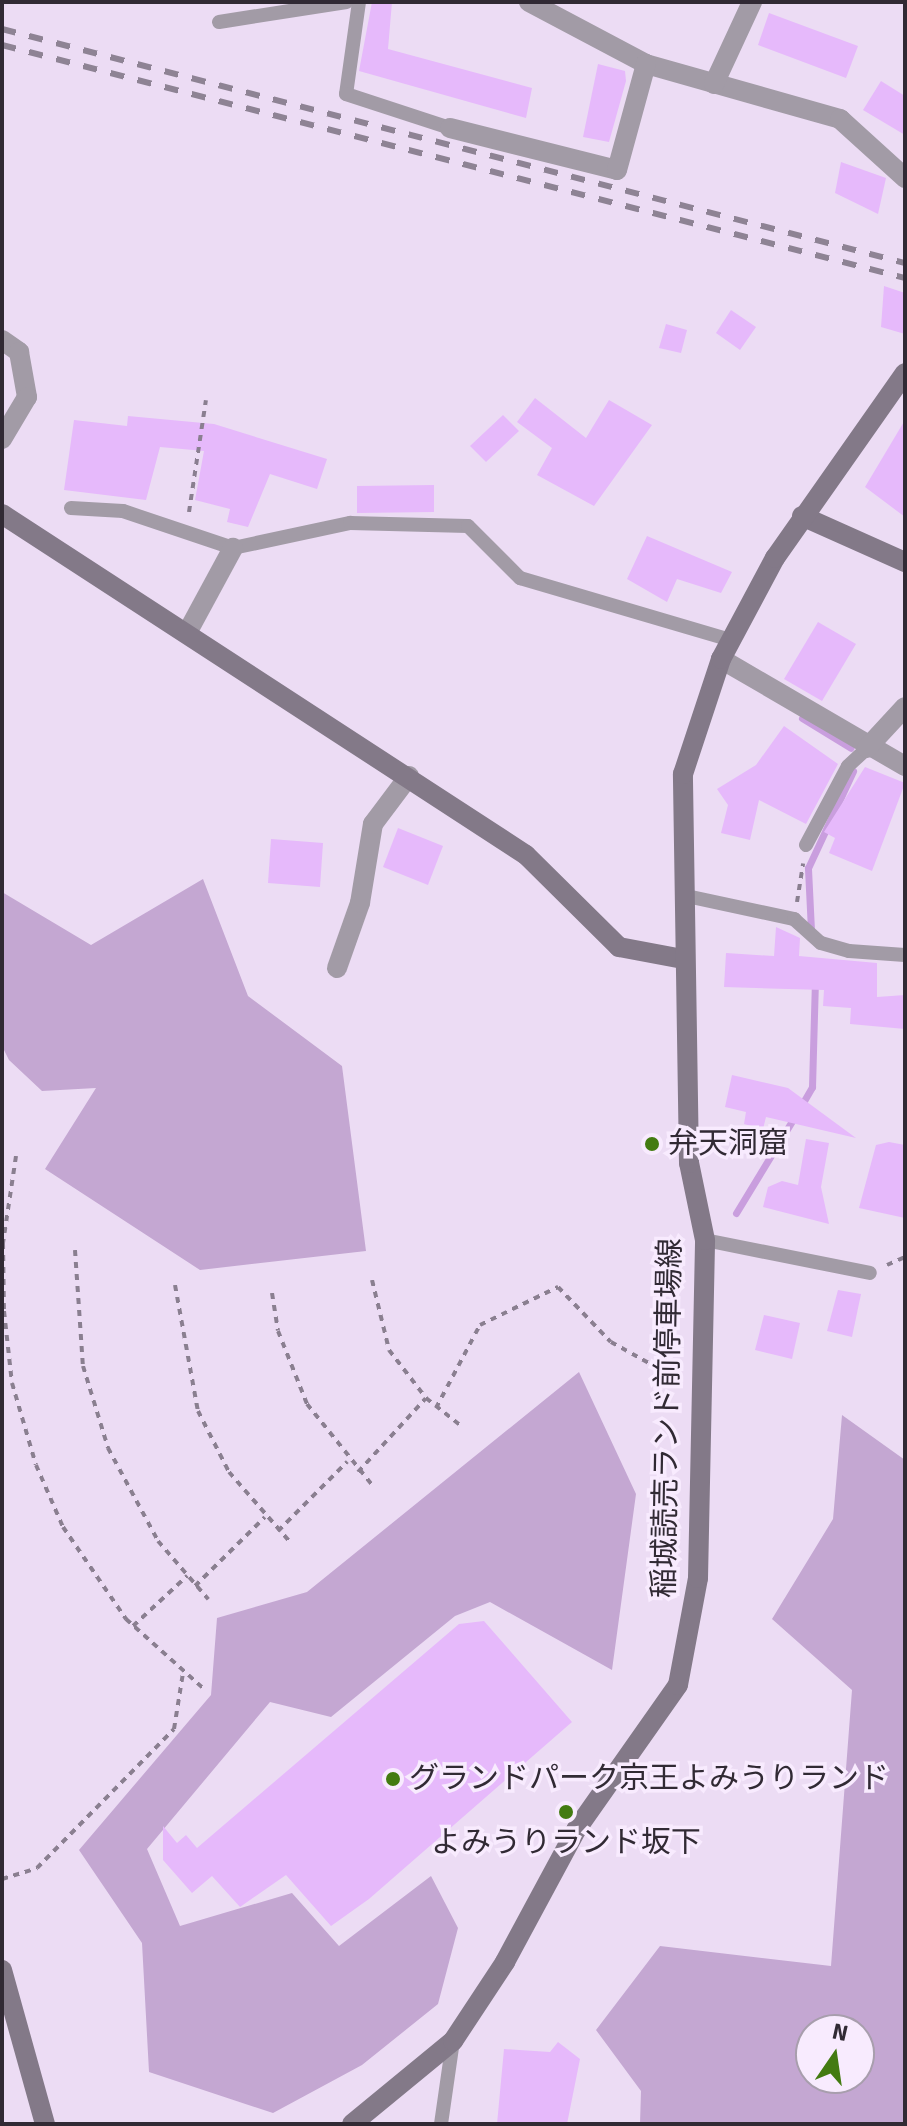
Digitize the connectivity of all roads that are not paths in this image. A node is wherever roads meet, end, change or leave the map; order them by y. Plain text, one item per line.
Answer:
1 (346, 2) edge
2 (359, 2) edge
3 (529, 2) edge
4 (752, 2) edge
5 (219, 22) dead end
6 (646, 64) junction
7 (714, 84) junction
8 (450, 128) joint
9 (905, 178) edge
10 (2, 340) edge
11 (905, 373) edge
12 (2, 439) edge
13 (71, 508) dead end
14 (2, 514) edge
15 (802, 516) junction
16 (233, 548) junction
17 (905, 562) edge
18 (187, 633) junction
19 (731, 640) junction
20 (721, 659) junction
21 (905, 707) edge
22 (867, 748) junction
23 (905, 766) edge
24 (409, 776) junction
25 (806, 845) road end
26 (682, 895) junction
27 (905, 955) edge
28 (683, 959) junction
29 (337, 968) dead end
30 (705, 1240) junction
31 (870, 1273) dead end
32 (2, 1970) edge
33 (453, 2041) junction
34 (45, 2124) edge
35 (352, 2124) edge
36 (441, 2124) edge

1 - 5 lane
2 - 8 lane
3 - 6 street
4 - 7 street
6 - 7 street
6 - 8 street
7 - 9 street
10 - 12 street
11 - 15 main road, 稲城読売ランド前停車場線
13 - 16 lane
14 - 18 main road
15 - 17 main road
15 - 19 main road, 稲城読売ランド前停車場線
16 - 18 street
16 - 19 lane
18 - 24 main road
19 - 20 main road, 稲城読売ランド前停車場線
20 - 22 street
20 - 26 main road, 稲城読売ランド前停車場線
21 - 22 street
22 - 23 street
22 - 25 lane
24 - 28 main road
24 - 29 street
26 - 27 lane
26 - 28 main road, 稲城読売ランド前停車場線
28 - 30 main road, 稲城読売ランド前停車場線
30 - 31 lane
30 - 33 main road, 稲城読売ランド前停車場線
32 - 34 main road
33 - 35 main road, 稲城読売ランド前停車場線
33 - 36 lane

